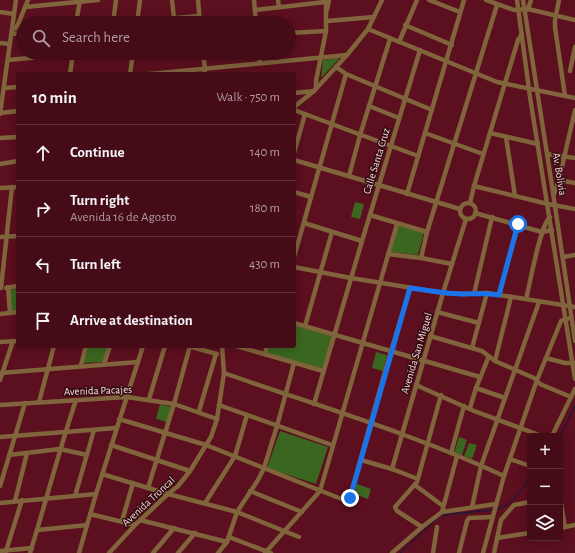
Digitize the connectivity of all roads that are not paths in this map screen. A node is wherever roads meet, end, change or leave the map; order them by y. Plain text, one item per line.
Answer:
1 (16, 0) edge
2 (28, 0) edge
3 (98, 0) edge
4 (116, 0) edge
5 (140, 0) edge
6 (172, 0) edge
7 (198, 0) edge
8 (254, 0) edge
9 (278, 0) edge
10 (382, 0) edge
11 (418, 0) edge
12 (429, 0) edge
13 (464, 0) edge
14 (486, 0) edge
15 (517, 0) edge
16 (523, 0) edge
17 (531, 0) edge
18 (559, 0) edge
19 (80, 1) edge
20 (327, 1) edge
21 (300, 2) edge
22 (496, 5) junction
23 (25, 7) junction
24 (279, 7) junction
25 (526, 9) junction
26 (254, 10) junction
27 (519, 10) junction
28 (0, 12) edge
29 (460, 12) junction
30 (14, 14) junction
31 (556, 15) junction
32 (21, 16) edge
33 (77, 16) edge
34 (114, 16) edge
35 (138, 16) edge
36 (174, 16) edge
37 (199, 16) edge
38 (255, 16) edge
39 (374, 17) junction
40 (575, 20) edge
41 (327, 21) junction
42 (406, 25) junction
43 (16, 28) edge
44 (368, 29) junction
45 (12, 31) junction
46 (326, 31) junction
47 (16, 32) edge
48 (296, 33) edge
49 (522, 34) junction
50 (390, 39) junction
51 (399, 42) junction
52 (0, 43) edge
53 (10, 44) junction
54 (452, 45) junction
55 (575, 47) edge
56 (420, 50) junction
57 (347, 55) junction
58 (321, 58) junction
59 (16, 59) edge
60 (8, 60) junction
61 (72, 60) edge
62 (132, 60) edge
63 (204, 60) edge
64 (260, 60) edge
65 (447, 61) junction
66 (260, 63) junction
67 (336, 67) junction
68 (562, 69) junction
69 (205, 71) edge
70 (573, 71) edge
71 (70, 72) edge
72 (130, 72) edge
73 (181, 72) edge
74 (346, 74) junction
75 (475, 74) junction
76 (0, 75) edge
77 (6, 76) junction
78 (504, 84) junction
79 (375, 86) junction
80 (16, 87) edge
81 (4, 88) junction
82 (529, 88) junction
83 (315, 89) junction
84 (537, 90) junction
85 (296, 92) edge
86 (565, 96) junction
87 (575, 98) edge
88 (404, 99) junction
89 (1, 106) edge
90 (296, 106) edge
91 (369, 106) junction
92 (296, 109) edge
93 (432, 110) junction
94 (575, 110) edge
95 (16, 111) edge
96 (0, 114) edge
97 (305, 114) junction
98 (399, 118) junction
99 (332, 125) junction
100 (425, 133) junction
101 (490, 133) junction
102 (360, 135) junction
103 (16, 137) edge
104 (506, 137) junction
105 (0, 138) edge
106 (454, 143) junction
107 (538, 144) junction
108 (296, 146) edge
109 (390, 146) junction
110 (483, 154) junction
111 (548, 154) junction
112 (418, 156) junction
113 (563, 156) junction
114 (575, 158) edge
115 (16, 161) edge
116 (296, 161) edge
117 (0, 164) edge
118 (320, 167) junction
119 (349, 176) junction
120 (559, 180) junction
121 (575, 183) edge
122 (379, 185) junction
123 (474, 186) junction
124 (12, 187) junction
125 (16, 187) edge
126 (0, 188) edge
127 (296, 193) edge
128 (407, 194) junction
129 (554, 194) junction
130 (514, 196) junction
131 (311, 197) junction
132 (436, 202) junction
133 (470, 203) junction
134 (548, 204) junction
135 (555, 206) junction
136 (460, 209) junction
137 (575, 209) edge
138 (475, 213) junction
139 (370, 215) junction
140 (550, 217) junction
141 (492, 218) junction
142 (466, 219) junction
143 (304, 223) junction
144 (398, 224) junction
145 (518, 224) junction
146 (552, 230) junction
147 (332, 232) junction
148 (427, 232) junction
149 (542, 232) junction
150 (16, 236) edge
151 (0, 237) edge
152 (7, 237) junction
153 (297, 237) edge
154 (362, 240) junction
155 (388, 254) junction
156 (575, 255) edge
157 (563, 257) junction
158 (420, 258) junction
159 (452, 264) junction
160 (296, 267) edge
161 (320, 272) junction
162 (351, 278) junction
163 (381, 283) junction
164 (16, 286) edge
165 (1, 288) edge
166 (8, 288) junction
167 (410, 288) junction
168 (443, 293) junction
169 (487, 293) junction
170 (474, 294) junction
171 (499, 295) junction
172 (511, 296) junction
173 (526, 300) junction
174 (540, 302) junction
175 (563, 306) junction
176 (572, 307) edge
177 (16, 312) edge
178 (437, 312) junction
179 (10, 313) junction
180 (0, 314) edge
181 (571, 318) junction
182 (565, 319) junction
183 (479, 323) junction
184 (296, 324) edge
185 (305, 326) junction
186 (334, 335) junction
187 (430, 336) junction
188 (15, 341) edge
189 (575, 341) edge
190 (0, 342) edge
191 (362, 343) junction
192 (53, 348) edge
193 (85, 348) edge
194 (109, 348) edge
195 (142, 348) edge
196 (164, 348) edge
197 (188, 348) edge
198 (196, 348) edge
199 (222, 348) edge
200 (243, 348) edge
201 (266, 348) edge
202 (472, 348) junction
203 (392, 351) junction
204 (216, 354) junction
205 (265, 354) junction
206 (223, 356) junction
207 (489, 356) junction
208 (546, 358) junction
209 (423, 360) junction
210 (495, 361) junction
211 (138, 362) junction
212 (294, 363) junction
213 (574, 363) edge
214 (104, 364) junction
215 (81, 365) junction
216 (48, 369) junction
217 (324, 371) junction
218 (515, 371) junction
219 (1, 372) edge
220 (224, 373) junction
221 (480, 377) junction
222 (575, 379) edge
223 (0, 380) edge
224 (537, 380) junction
225 (416, 385) junction
226 (476, 388) junction
227 (575, 390) edge
228 (285, 394) junction
229 (441, 395) junction
230 (128, 397) junction
231 (571, 397) junction
232 (505, 398) junction
233 (149, 399) junction
234 (76, 400) junction
235 (39, 402) junction
236 (25, 403) junction
237 (174, 404) junction
238 (314, 404) junction
239 (0, 405) edge
240 (219, 405) junction
241 (464, 406) junction
242 (470, 408) junction
243 (199, 412) junction
244 (342, 414) junction
245 (247, 415) junction
246 (119, 419) junction
247 (217, 419) junction
248 (497, 420) junction
249 (371, 423) junction
250 (277, 426) junction
251 (116, 428) junction
252 (521, 428) junction
253 (94, 430) junction
254 (65, 432) junction
255 (165, 432) junction
256 (402, 433) junction
257 (534, 433) edge
258 (553, 433) edge
259 (15, 436) junction
260 (0, 437) edge
261 (428, 443) junction
262 (111, 445) junction
263 (206, 445) junction
264 (332, 445) junction
265 (60, 449) junction
266 (27, 453) junction
267 (451, 453) junction
268 (10, 455) junction
269 (87, 455) junction
270 (235, 456) junction
271 (457, 456) junction
272 (510, 458) junction
273 (156, 459) junction
274 (361, 460) junction
275 (527, 465) edge
276 (481, 466) junction
277 (3, 467) edge
278 (264, 468) junction
279 (392, 469) junction
280 (190, 471) junction
281 (102, 474) junction
282 (504, 476) junction
283 (418, 479) junction
284 (133, 483) junction
285 (415, 485) junction
286 (0, 486) edge
287 (148, 488) junction
288 (250, 491) junction
289 (320, 491) junction
290 (96, 494) junction
291 (168, 494) junction
292 (75, 496) junction
293 (47, 498) junction
294 (22, 500) junction
295 (15, 501) junction
296 (527, 502) edge
297 (0, 503) edge
298 (205, 503) junction
299 (443, 506) junction
300 (472, 507) junction
301 (494, 510) junction
302 (237, 512) junction
303 (302, 512) junction
304 (442, 512) junction
305 (90, 514) junction
306 (140, 520) junction
307 (122, 521) junction
308 (87, 525) junction
309 (135, 525) junction
310 (575, 525) edge
311 (422, 527) junction
312 (437, 527) dead end
313 (563, 527) edge
314 (174, 528) junction
315 (38, 530) junction
316 (284, 532) junction
317 (195, 533) junction
318 (527, 533) edge
319 (299, 538) dead end
320 (497, 538) junction
321 (228, 540) junction
322 (31, 550) edge
323 (0, 551) edge
324 (6, 551) junction
325 (267, 552) edge
326 (79, 553) edge
327 (109, 553) edge
328 (153, 553) edge
329 (178, 553) edge
330 (218, 553) edge
331 (392, 553) edge
332 (433, 553) edge
333 (459, 553) edge
334 (483, 553) edge
335 (494, 553) edge

1 - 30 street
2 - 23 street
3 - 19 street
4 - 34 street
5 - 35 street
6 - 36 street
7 - 37 street
8 - 26 street
9 - 24 street
10 - 39 street
11 - 42 street
12 - 29 street
13 - 29 street
14 - 22 street
15 - 27 street, Av. Bolivia
16 - 25 street, Av. Bolivia
17 - 25 street
18 - 31 street
19 - 23 street
19 - 33 street
20 - 21 street
20 - 41 street
21 - 24 street
22 - 27 street
22 - 75 street
23 - 32 street
24 - 26 street
25 - 27 street
25 - 31 street
25 - 84 street, Av. Bolivia
26 - 38 street
27 - 49 street, Av. Bolivia
28 - 30 street
29 - 54 street
30 - 45 street
31 - 40 street
31 - 68 street
39 - 41 street
39 - 44 street
41 - 46 street
42 - 51 street
42 - 54 street
43 - 45 street
44 - 50 street
44 - 57 street
45 - 47 street
45 - 53 street
46 - 48 street
46 - 58 street
49 - 78 street
49 - 82 street, Av. Bolivia
50 - 51 street
50 - 79 street
51 - 56 street
52 - 53 street
53 - 60 street
54 - 65 street
55 - 70 street
56 - 65 street
56 - 88 street, Calle Santa Cruz
57 - 58 street
57 - 67 street
58 - 66 street
58 - 83 street
59 - 60 street
60 - 77 street
61 - 71 street
62 - 72 street
63 - 69 street
64 - 66 street
65 - 75 street
65 - 93 street
66 - 69 street
67 - 74 street
67 - 83 street
68 - 70 street
68 - 86 street
69 - 73 street
74 - 79 street
74 - 99 street
75 - 78 street
75 - 106 street
76 - 77 street
77 - 81 street
78 - 82 street
78 - 101 street
79 - 88 street
79 - 91 street
80 - 81 street
81 - 89 street
82 - 84 street
82 - 107 street, Av. Bolivia
83 - 85 street
83 - 90 street
84 - 86 street
84 - 111 street, Av. Bolivia
86 - 87 street
88 - 93 street
88 - 98 street, Calle Santa Cruz
89 - 96 street
91 - 98 street
91 - 102 street
92 - 97 street
93 - 100 street
94 - 113 street
95 - 96 street
97 - 99 street
97 - 108 street
98 - 109 street, Calle Santa Cruz
99 - 102 street
99 - 118 street
100 - 106 street
100 - 112 street
101 - 104 street
101 - 110 street
102 - 109 street
102 - 119 street
103 - 105 street
104 - 107 street
104 - 130 street
106 - 110 street
106 - 132 street
107 - 134 street, Av. Bolivia
109 - 112 street
109 - 122 street, Calle Santa Cruz
110 - 123 street
111 - 113 street
111 - 129 street, Av. Bolivia
112 - 128 street
113 - 114 street
113 - 120 street
115 - 117 street
116 - 118 street
118 - 119 street
118 - 131 street
119 - 122 street
120 - 121 street
120 - 129 street
122 - 128 street
122 - 139 street, Calle Santa Cruz
123 - 130 street
123 - 133 street
124 - 125 street
124 - 126 street
124 - 152 street
127 - 131 street
128 - 132 street
129 - 135 street, Av. Bolivia
130 - 134 street
131 - 143 street
132 - 136 street
132 - 148 street
133 - 136 street
133 - 138 street
134 - 135 street
134 - 140 street, Av. Bolivia
135 - 137 street
135 - 157 street, Av. Bolivia
136 - 142 street
138 - 141 street
138 - 142 street
139 - 144 street
139 - 154 street, Calle Santa Cruz
140 - 146 street, Av. Bolivia
140 - 149 street
141 - 145 street
141 - 170 street
142 - 159 street, Avenida San Miguel
143 - 147 street
143 - 153 street
144 - 148 street
144 - 155 street
145 - 149 street
145 - 171 street
146 - 149 street
146 - 175 street, Av. Bolivia
147 - 154 street
147 - 161 street
148 - 158 street
149 - 173 street
150 - 152 street
151 - 152 street
152 - 165 street
154 - 162 street, Calle Santa Cruz
155 - 158 street
155 - 163 street
156 - 157 street
157 - 176 street, Av. Bolivia
158 - 159 street
159 - 168 street, Avenida San Miguel
160 - 161 street
161 - 162 street
161 - 185 street
162 - 163 street
162 - 186 street, Calle Santa Cruz
163 - 167 street
163 - 191 street
164 - 166 street
165 - 166 street
166 - 179 street
167 - 168 street
167 - 203 street
168 - 170 street
168 - 178 street, Avenida San Miguel
169 - 170 street
169 - 171 street
169 - 183 street
171 - 172 street
172 - 173 street
172 - 210 street
173 - 174 street
174 - 175 street
174 - 218 street
175 - 176 street
175 - 182 street, Av. Bolivia
176 - 181 street, Av. Bolivia
177 - 179 street
178 - 183 street
178 - 187 street, Avenida San Miguel
179 - 180 street
181 - 182 street
181 - 189 street, Av. Bolivia
182 - 208 street
182 - 213 street, Av. Bolivia
183 - 202 street
184 - 185 street
185 - 186 street
186 - 191 street
186 - 217 street, Calle Santa Cruz
187 - 202 street
187 - 209 street, Avenida San Miguel
188 - 190 street
188 - 219 street
191 - 203 street
191 - 244 street
192 - 216 street
193 - 215 street
194 - 214 street
195 - 211 street
196 - 233 street
197 - 237 street
198 - 204 street
199 - 206 street, Avenida Troncal
200 - 205 street
201 - 205 street
202 - 207 street
203 - 209 street
203 - 249 street
204 - 206 street
204 - 243 street
205 - 212 street
206 - 220 street, Avenida Troncal
207 - 210 street
207 - 221 street
208 - 213 street
208 - 224 street
209 - 221 street
209 - 225 street, Avenida San Miguel
210 - 218 street
211 - 214 street
211 - 230 street
212 - 217 street
212 - 228 street
213 - 222 street, Av. Bolivia
214 - 215 street
215 - 216 street
216 - 219 street
216 - 235 street
217 - 238 street, Calle Santa Cruz
218 - 224 street
218 - 232 street
219 - 223 street
220 - 228 street
220 - 240 street, Avenida Troncal
221 - 226 street
224 - 231 street
224 - 252 street
225 - 229 street
225 - 256 street, Avenida San Miguel
226 - 232 street
226 - 242 street
227 - 231 street
228 - 238 street
228 - 250 street
229 - 241 street
229 - 261 street
230 - 233 street, Avenida Pacajes
230 - 234 street, Avenida Pacajes
230 - 246 street
231 - 258 street
232 - 248 street
233 - 237 street, Avenida Pacajes
234 - 235 street, Avenida Pacajes
234 - 254 street
235 - 236 street, Avenida Pacajes
236 - 239 street, Avenida Pacajes
236 - 259 street
237 - 243 street, Avenida Pacajes
237 - 255 street
238 - 244 street
240 - 245 street
240 - 247 street, Avenida Troncal
241 - 242 street
241 - 267 street
242 - 248 street
243 - 247 street, Avenida Pacajes
244 - 249 street
244 - 264 street
245 - 250 street
245 - 270 street
246 - 251 street
246 - 255 street
247 - 263 street, Avenida Troncal
248 - 252 street
248 - 276 street
249 - 256 street
249 - 274 street
250 - 264 street
250 - 278 street
251 - 253 street
251 - 262 street
252 - 257 street
252 - 272 street
253 - 254 street
253 - 269 street
254 - 259 street
254 - 265 street
255 - 263 street
255 - 273 street
256 - 261 street
256 - 279 street, Avenida San Miguel
259 - 260 street
259 - 268 street
261 - 267 street
261 - 283 street
262 - 273 street
262 - 281 street
263 - 270 street
263 - 280 street, Avenida Troncal
264 - 289 street
265 - 266 street
265 - 269 street
265 - 293 street
266 - 268 street
266 - 295 street
267 - 271 street
268 - 277 street
269 - 292 street
270 - 278 street
270 - 298 street
271 - 276 street
271 - 299 street
272 - 275 street
272 - 282 street
273 - 280 street
273 - 287 street
274 - 279 street
274 - 289 street
276 - 282 street
276 - 300 street
277 - 286 street
278 - 288 street
278 - 289 street
279 - 283 street
280 - 291 street, Avenida Troncal
281 - 284 street
281 - 290 street
282 - 301 street
283 - 285 street
284 - 287 street
284 - 307 street
285 - 299 street
285 - 311 street
287 - 291 street
288 - 302 street
288 - 303 street
289 - 303 street
290 - 292 street
290 - 305 street
291 - 298 street
291 - 306 street, Avenida Troncal
292 - 293 street
293 - 294 street
293 - 315 street
294 - 295 street
294 - 324 street
295 - 297 street
296 - 320 street
298 - 302 street
299 - 304 street
300 - 301 street
300 - 304 street
301 - 333 street
301 - 334 street
302 - 316 street
302 - 321 street
303 - 316 street
304 - 311 street
305 - 307 street
305 - 308 street
306 - 309 street, Avenida Troncal
306 - 314 street
307 - 309 street
308 - 315 street
308 - 326 street
309 - 327 street, Avenida Troncal
310 - 313 street
311 - 331 street
312 - 332 street
314 - 317 street
314 - 328 street
315 - 322 street
316 - 319 street
316 - 325 street
317 - 321 street
317 - 329 street
318 - 320 street
320 - 335 street
321 - 325 street
321 - 330 street
322 - 324 street
323 - 324 street

